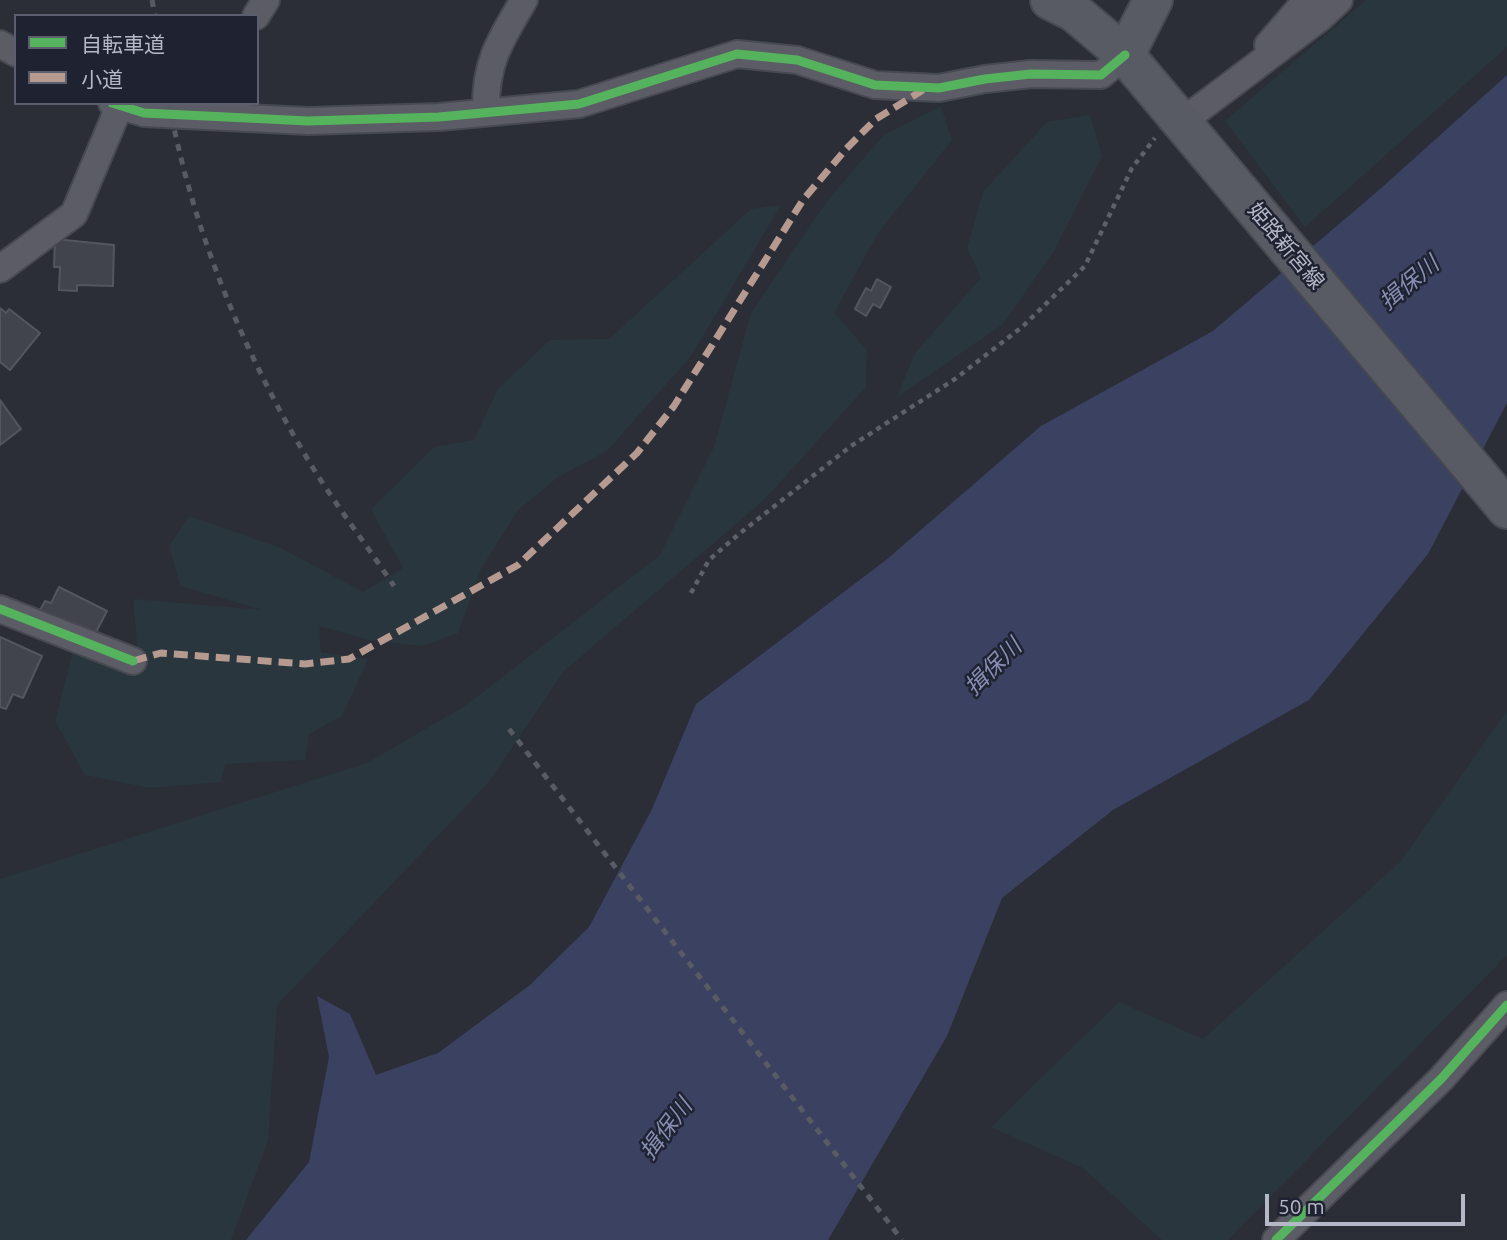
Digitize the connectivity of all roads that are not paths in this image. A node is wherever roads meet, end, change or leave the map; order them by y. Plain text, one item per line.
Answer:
1 (524, 0) edge
2 (1050, 0) edge
3 (1153, 0) edge
4 (1307, 0) edge
5 (1339, 0) edge
6 (1125, 55) junction
7 (1252, 70) junction
8 (116, 105) edge
9 (202, 110) edge
10 (486, 111) junction
11 (1174, 127) junction
12 (0, 269) edge
13 (1507, 509) edge
14 (0, 609) edge
15 (133, 661) dead end
16 (1507, 1005) edge
17 (1276, 1240) edge

1 - 10 street
2 - 6 main road, 姫路新宮線
3 - 6 main road
4 - 7 street
5 - 7 street
6 - 10 street
6 - 11 main road, 姫路新宮線
7 - 11 street
8 - 9 street
8 - 12 street
9 - 10 street
11 - 13 main road, 姫路新宮線
14 - 15 street
16 - 17 street

